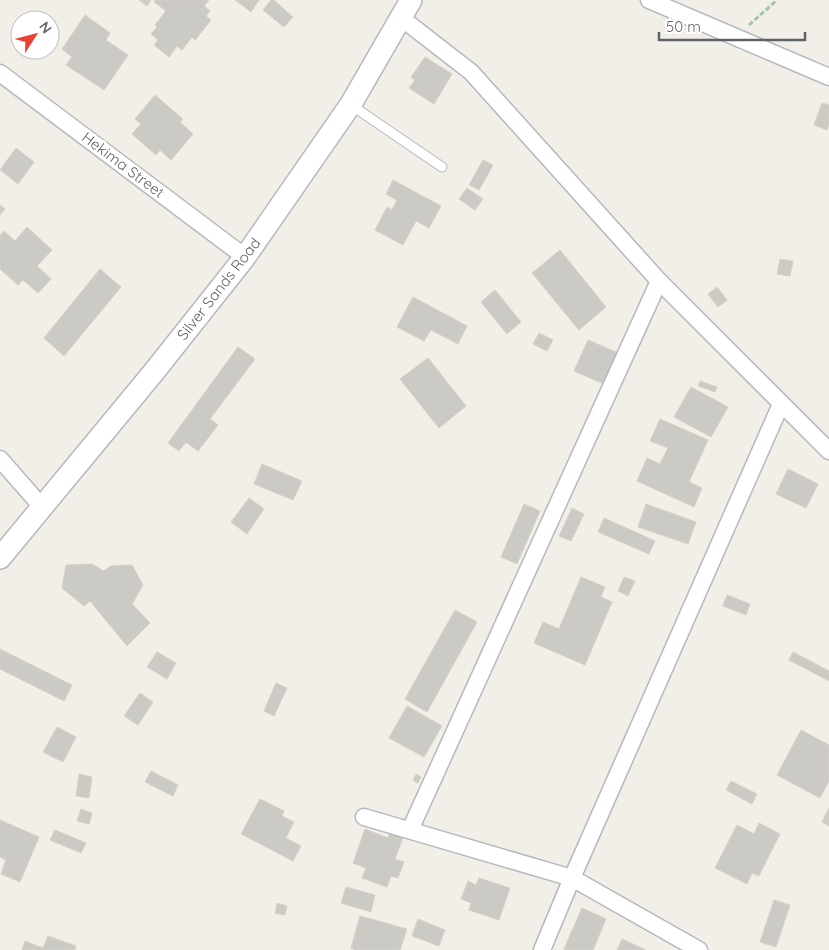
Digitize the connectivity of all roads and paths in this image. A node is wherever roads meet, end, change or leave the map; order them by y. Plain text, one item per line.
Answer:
1 (650, 0) edge
2 (777, 0) edge
3 (406, 8) edge
4 (736, 37) junction
5 (0, 73) edge
6 (829, 77) edge
7 (350, 104) junction
8 (442, 167) dead end
9 (245, 257) junction
10 (659, 281) junction
11 (781, 404) junction
12 (829, 451) edge
13 (0, 459) edge
14 (42, 507) junction
15 (0, 558) edge
16 (364, 817) dead end
17 (410, 830) junction
18 (572, 878) junction
19 (542, 950) edge
20 (700, 950) edge

1 - 4 street
2 - 4 path
3 - 7 street, Silver Sands Road
3 - 10 street
4 - 6 street
5 - 9 street, Hekima Street
7 - 8 lane
7 - 9 street, Silver Sands Road
9 - 14 street, Silver Sands Road
10 - 11 street
10 - 17 street
11 - 12 street
11 - 18 street
13 - 14 street
14 - 15 street, Silver Sands Road
16 - 17 street
17 - 18 street
18 - 19 street
18 - 20 street

